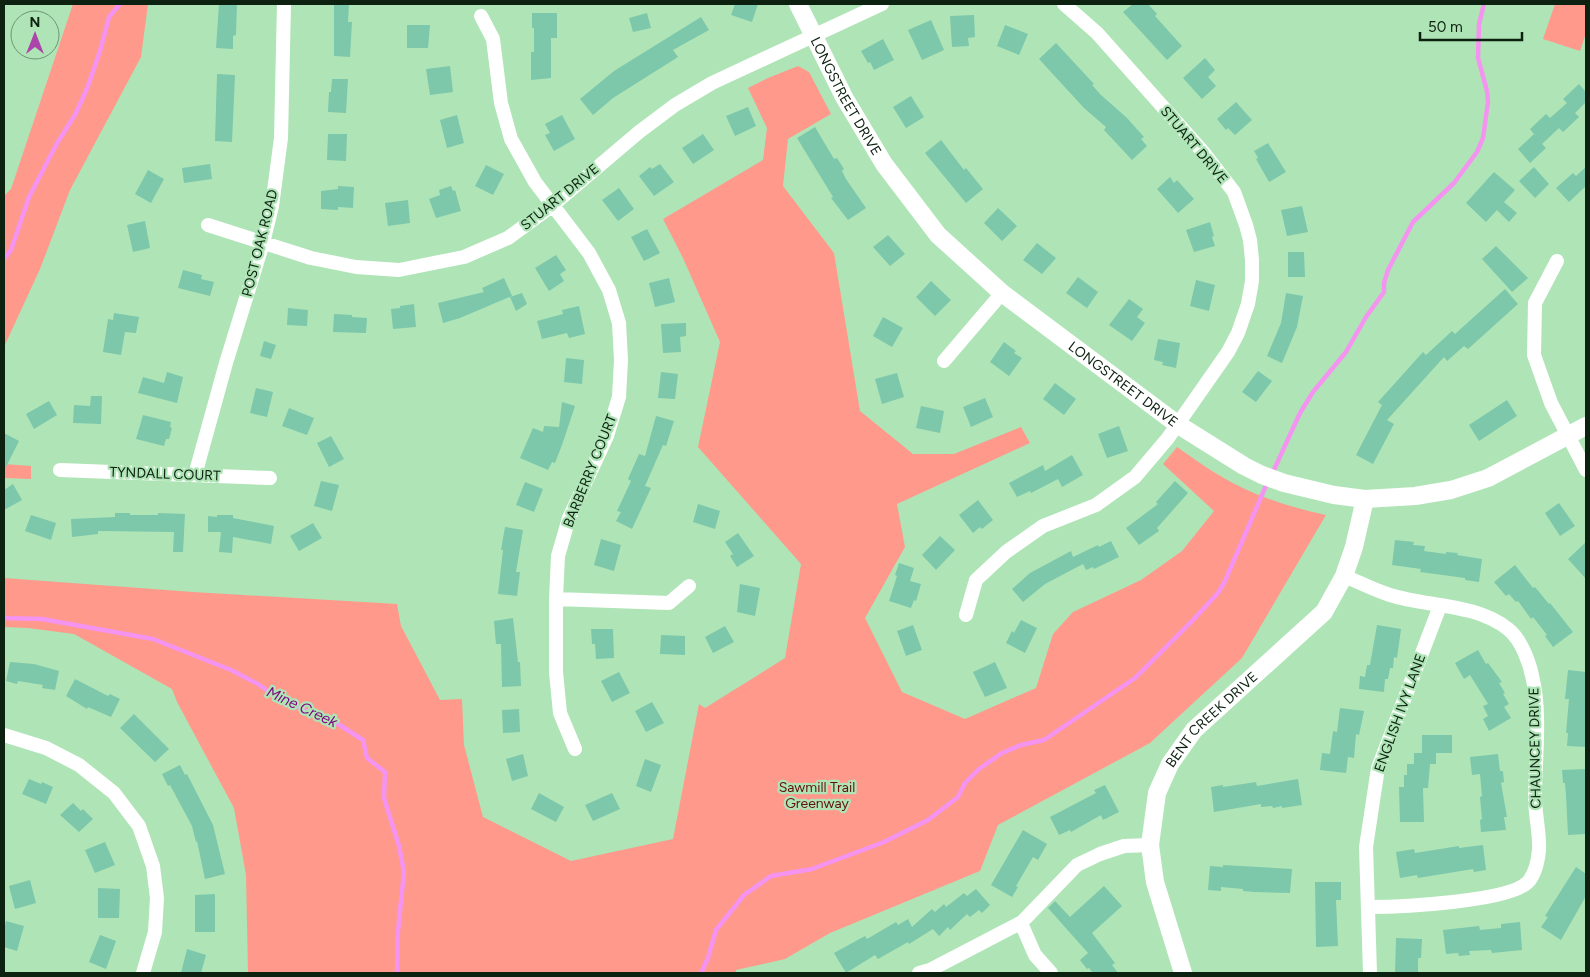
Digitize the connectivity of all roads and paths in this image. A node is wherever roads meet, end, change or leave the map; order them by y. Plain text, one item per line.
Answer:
1 (284, 4) edge
2 (798, 4) edge
3 (882, 4) edge
4 (1064, 4) edge
5 (481, 16) dead end
6 (813, 36) junction
7 (553, 205) junction
8 (208, 225) dead end
9 (263, 242) junction
10 (1557, 260) dead end
11 (1002, 294) junction
12 (944, 361) dead end
13 (1177, 424) junction
14 (1586, 426) edge
15 (1569, 437) junction
16 (60, 470) dead end
17 (1586, 470) edge
18 (195, 475) junction
19 (270, 478) dead end
20 (1366, 499) junction
21 (1344, 576) junction
22 (689, 586) dead end
23 (556, 599) junction
24 (1440, 606) junction
25 (966, 615) dead end
26 (4, 736) edge
27 (575, 749) dead end
28 (1150, 845) junction
29 (1369, 907) junction
30 (1021, 923) junction
31 (143, 973) edge
32 (919, 973) edge
33 (1051, 973) edge
34 (1183, 973) edge
35 (1370, 973) edge

1 - 9 street, POST OAK ROAD
2 - 6 street, LONGSTREET DRIVE
3 - 6 street, STUART DRIVE
4 - 13 street, STUART DRIVE
5 - 7 street, BARBERRY COURT
6 - 7 street, STUART DRIVE
6 - 11 street, LONGSTREET DRIVE
7 - 9 street, STUART DRIVE
7 - 23 street, BARBERRY COURT
8 - 9 street, STUART DRIVE
9 - 18 street, POST OAK ROAD
10 - 15 street
11 - 12 street
11 - 13 street, LONGSTREET DRIVE
13 - 20 street, LONGSTREET DRIVE
13 - 25 street, STUART DRIVE
14 - 15 street, LONGSTREET DRIVE
15 - 17 street
15 - 20 street, LONGSTREET DRIVE
16 - 18 street, TYNDALL COURT
18 - 19 street, TYNDALL COURT
20 - 21 street, BENT CREEK DRIVE
21 - 24 street, CHAUNCEY DRIVE
21 - 28 street, BENT CREEK DRIVE
22 - 23 street
23 - 27 street, BARBERRY COURT
24 - 29 street, ENGLISH IVY LANE
24 - 29 street, CHAUNCEY DRIVE
26 - 31 street
28 - 30 street
28 - 34 street, BENT CREEK DRIVE
29 - 35 street, ENGLISH IVY LANE
30 - 32 street
30 - 33 street

